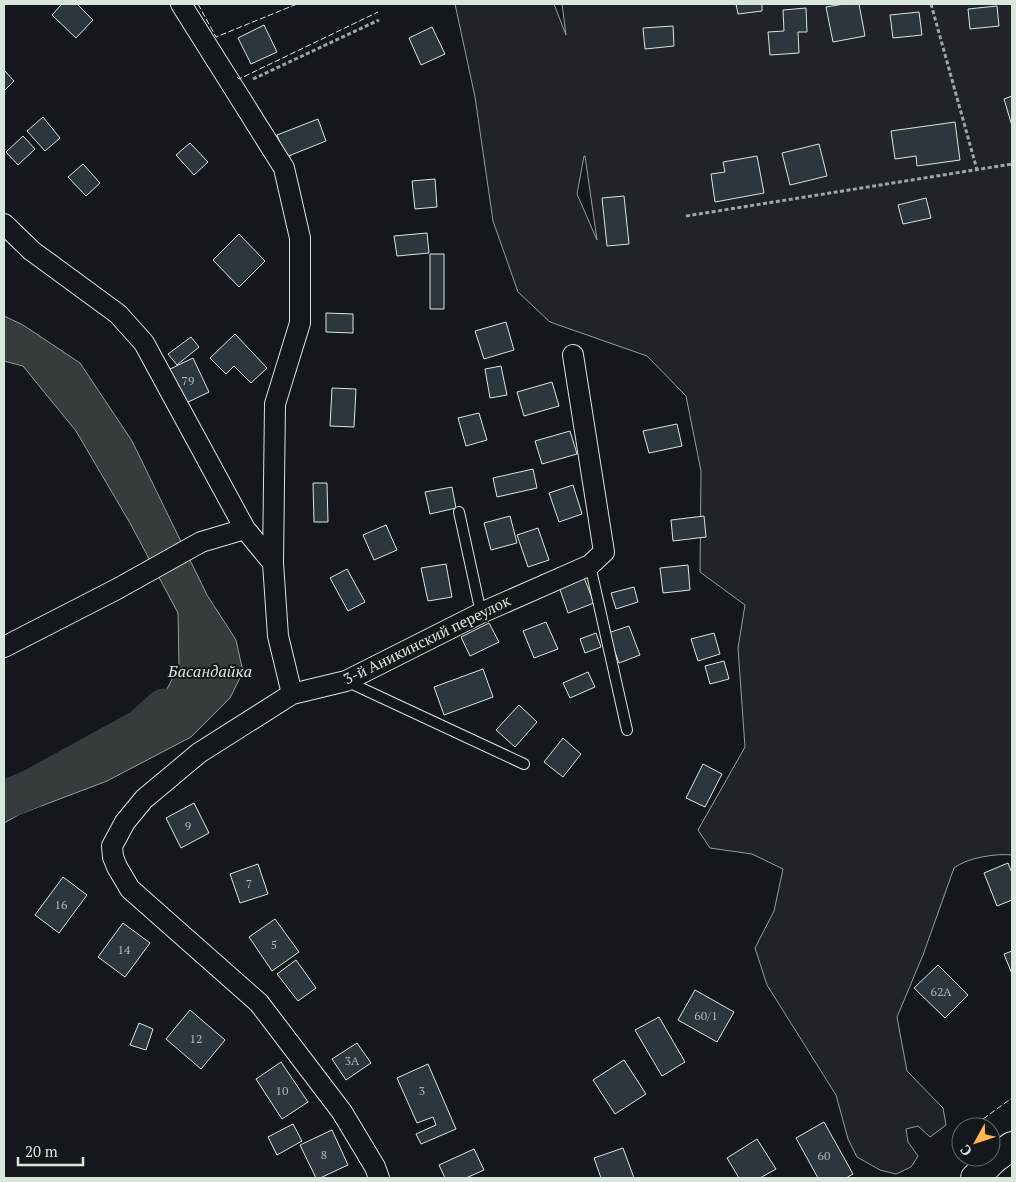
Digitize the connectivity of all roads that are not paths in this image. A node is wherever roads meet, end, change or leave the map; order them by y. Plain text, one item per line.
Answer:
1 (181, 4) edge
2 (4, 224) edge
3 (572, 354) dead end
4 (459, 512) dead end
5 (246, 530) junction
6 (274, 564) junction
7 (590, 565) junction
8 (481, 613) junction
9 (4, 647) edge
10 (346, 681) junction
11 (292, 694) junction
12 (627, 730) dead end
13 (524, 764) dead end
14 (1012, 1146) edge
15 (379, 1178) edge
16 (975, 1178) edge

1 - 6 street
2 - 5 street
3 - 7 street
4 - 8 lane
5 - 6 street
5 - 9 street
6 - 11 street
7 - 8 street, 3-й Аникинский переулок
7 - 12 lane
8 - 10 street, 3-й Аникинский переулок
10 - 11 street, 3-й Аникинский переулок
10 - 13 lane
11 - 15 street, 3-й Аникинский переулок
14 - 16 street

